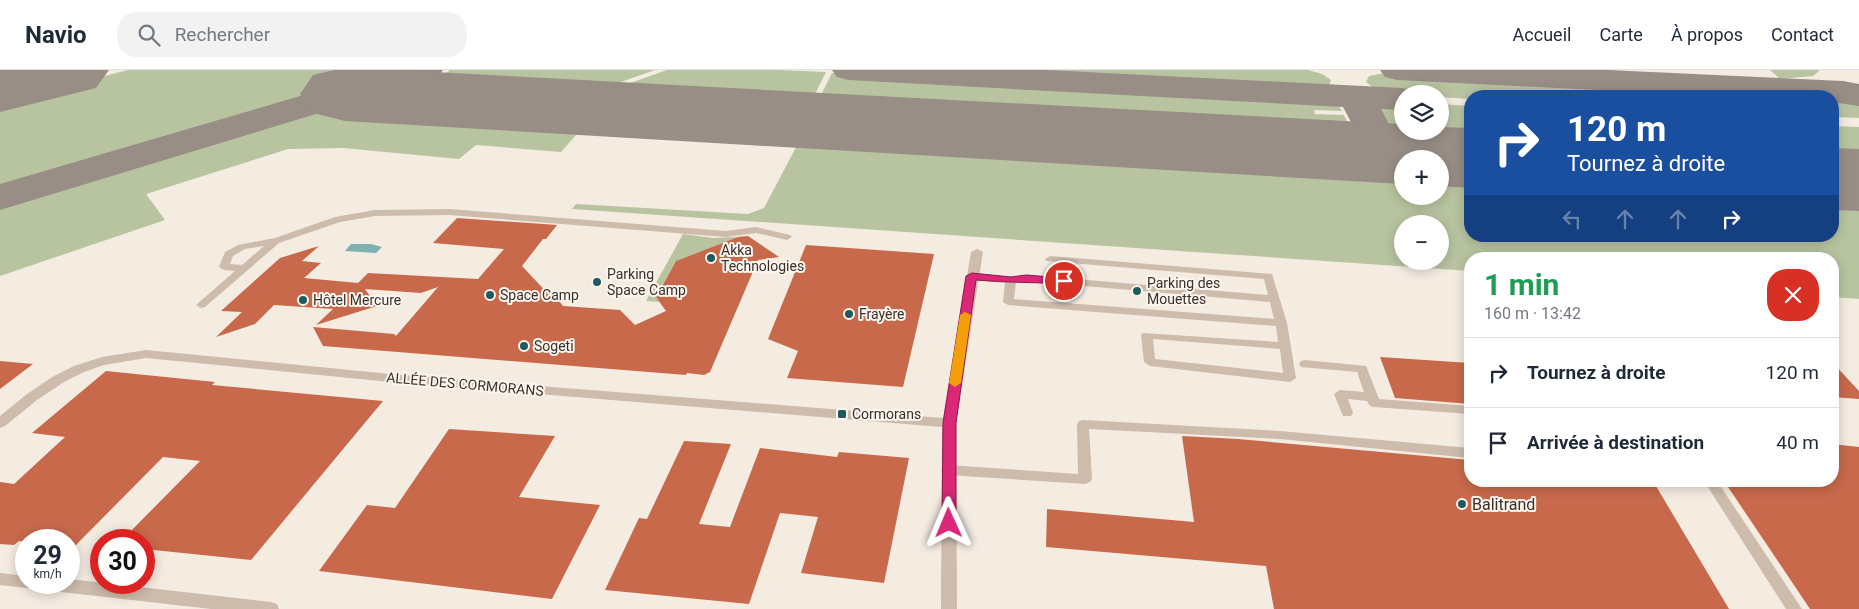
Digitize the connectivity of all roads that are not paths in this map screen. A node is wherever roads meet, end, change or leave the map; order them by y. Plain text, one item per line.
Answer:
1 (787, 237) dead end
2 (276, 241) junction
3 (976, 252) dead end
4 (1050, 259) dead end
5 (245, 268) junction
6 (972, 276) junction
7 (996, 278) joint
8 (1011, 280) junction
9 (1274, 299) junction
10 (201, 305) dead end
11 (1281, 323) junction
12 (1284, 346) junction
13 (1305, 364) dead end
14 (1371, 397) junction
15 (1464, 410) edge
16 (1347, 413) dead end
17 (7, 414) edge
18 (949, 423) junction
19 (0, 424) edge
20 (1464, 452) edge
21 (948, 470) junction
22 (1714, 487) edge
23 (0, 579) edge
24 (15, 581) edge
25 (80, 587) edge
26 (271, 609) edge
27 (949, 609) edge
28 (1794, 609) edge

1 - 2 lane
2 - 5 lane
2 - 5 lane
3 - 6 street
4 - 9 lane
5 - 10 lane
6 - 7 lane
6 - 18 street
7 - 8 lane
8 - 9 lane
8 - 11 lane
9 - 11 lane
11 - 12 lane
12 - 12 lane
13 - 14 lane
14 - 15 lane
14 - 16 lane
17 - 18 street, ALLÉE DES CORMORANS
17 - 19 street, ALLÉE DES CORMORANS
18 - 21 street
20 - 21 lane
21 - 27 street
22 - 28 lane
23 - 24 street
25 - 26 street

